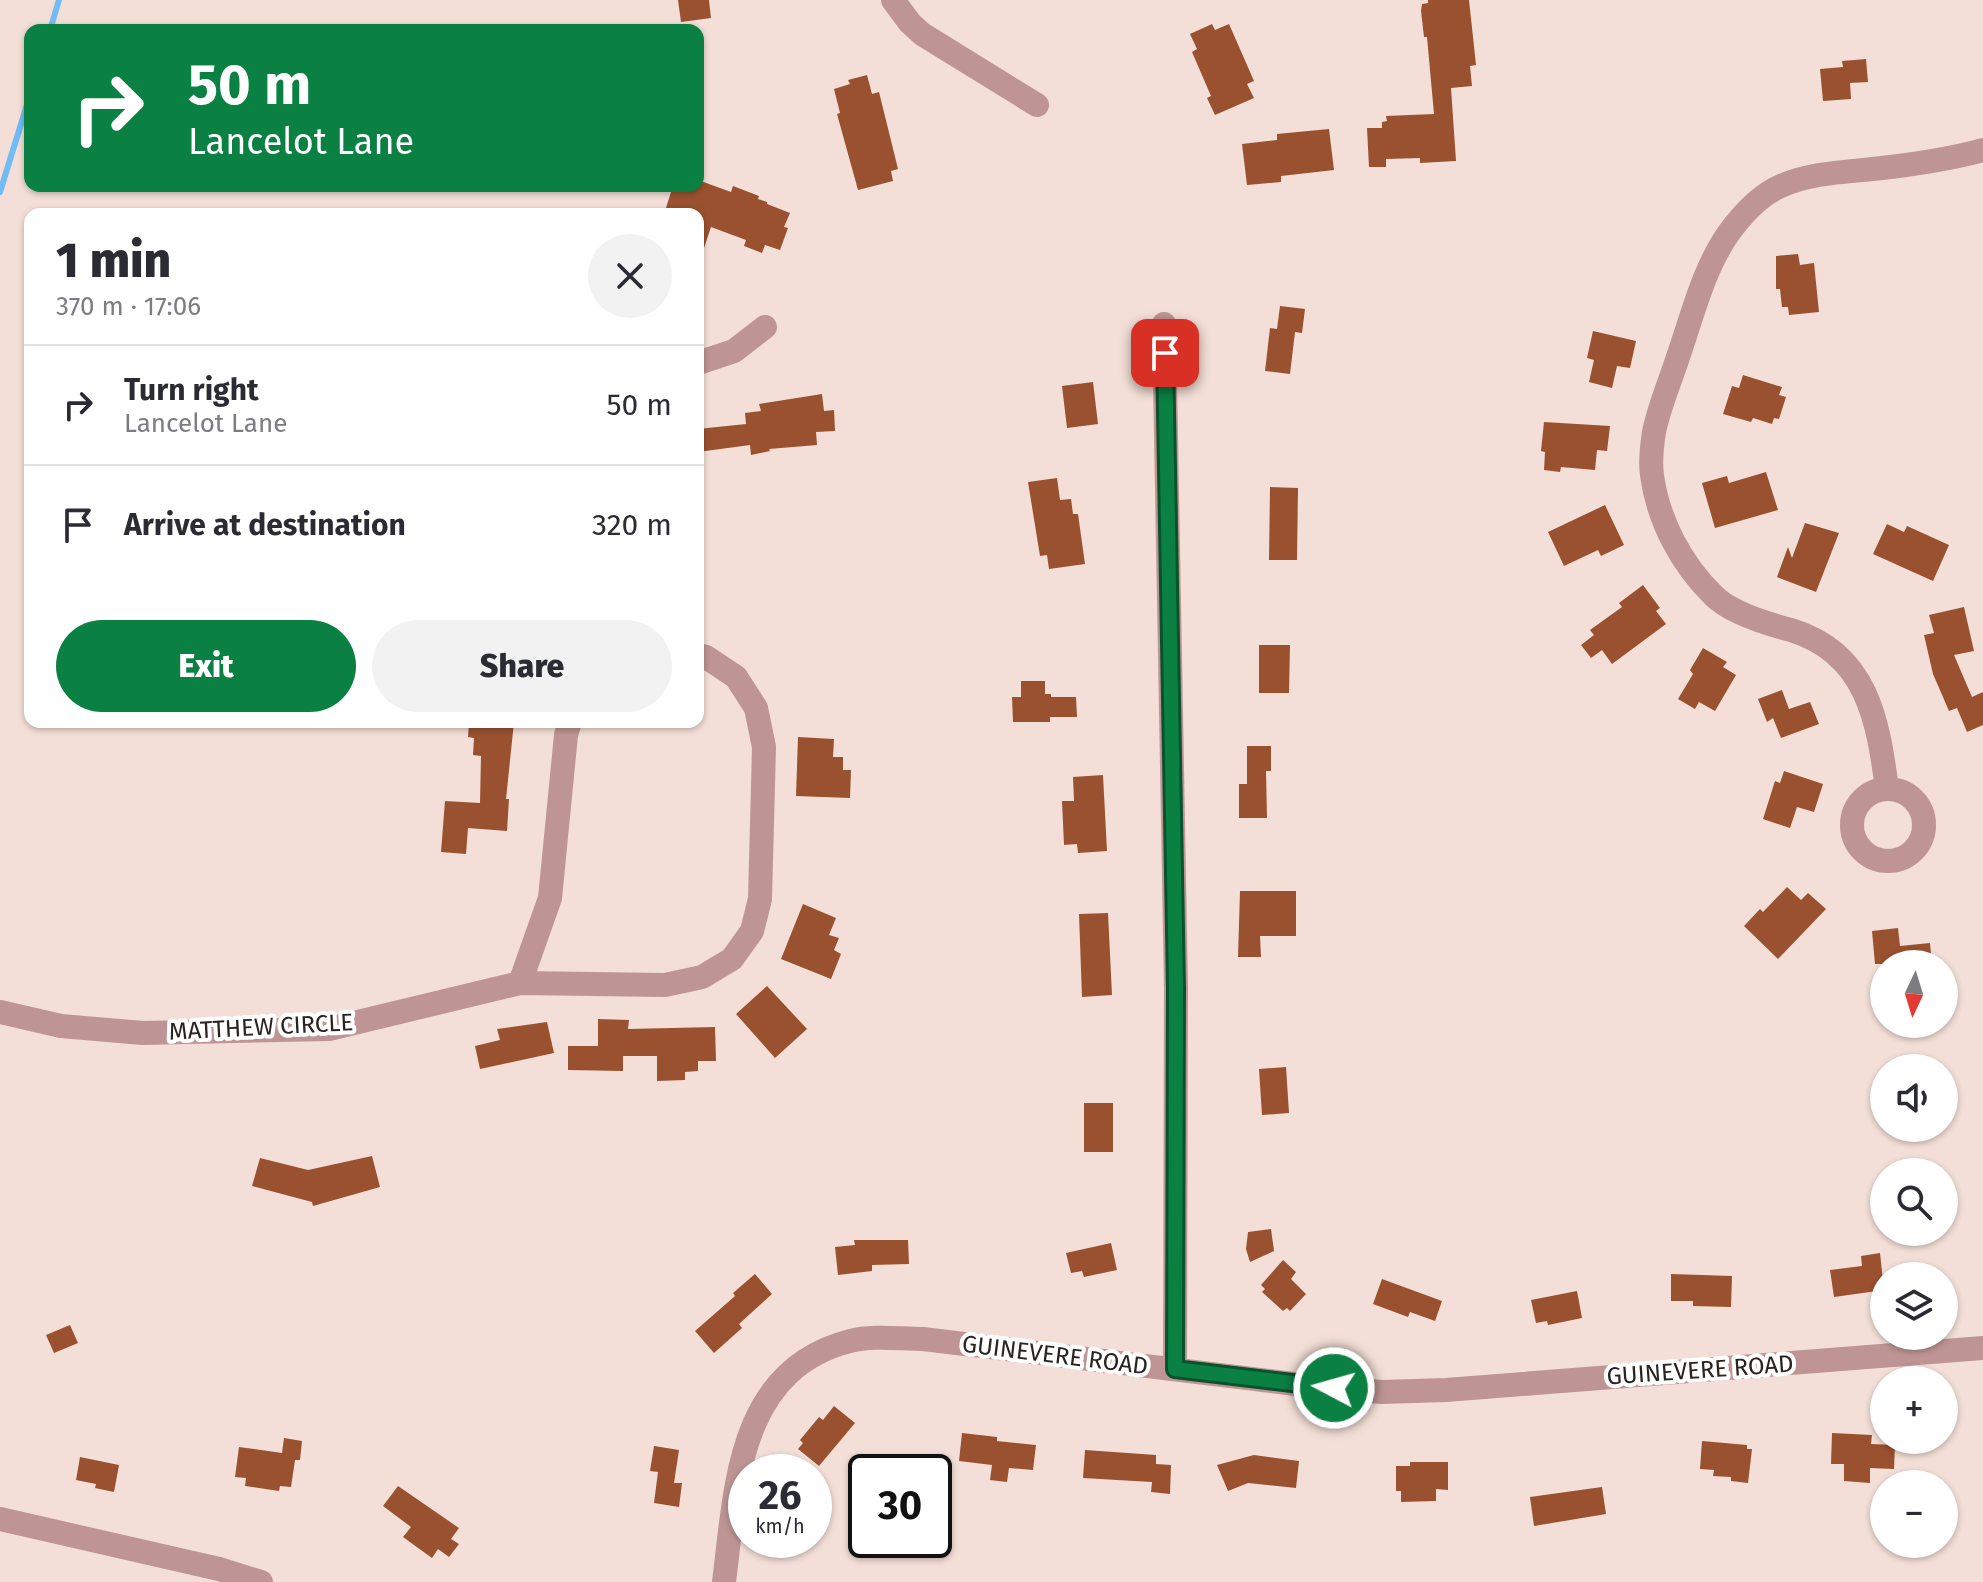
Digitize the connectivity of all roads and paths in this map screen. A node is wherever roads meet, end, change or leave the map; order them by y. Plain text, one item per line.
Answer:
1 (893, 0) edge
2 (1037, 105) dead end
3 (1983, 150) edge
4 (1164, 324) dead end
5 (765, 327) dead end
6 (704, 361) edge
7 (704, 656) edge
8 (568, 728) edge
9 (1887, 789) dead end
10 (520, 983) junction
11 (0, 1012) edge
12 (1983, 1348) edge
13 (1175, 1369) junction
14 (0, 1519) edge
15 (261, 1582) edge
16 (724, 1582) edge

1 - 2 street
3 - 9 street
4 - 13 street
5 - 6 street
7 - 10 street, MATTHEW CIRCLE
8 - 10 street
10 - 11 street, MATTHEW CIRCLE
12 - 13 street, GUINEVERE ROAD
13 - 16 street, GUINEVERE ROAD
14 - 15 street

